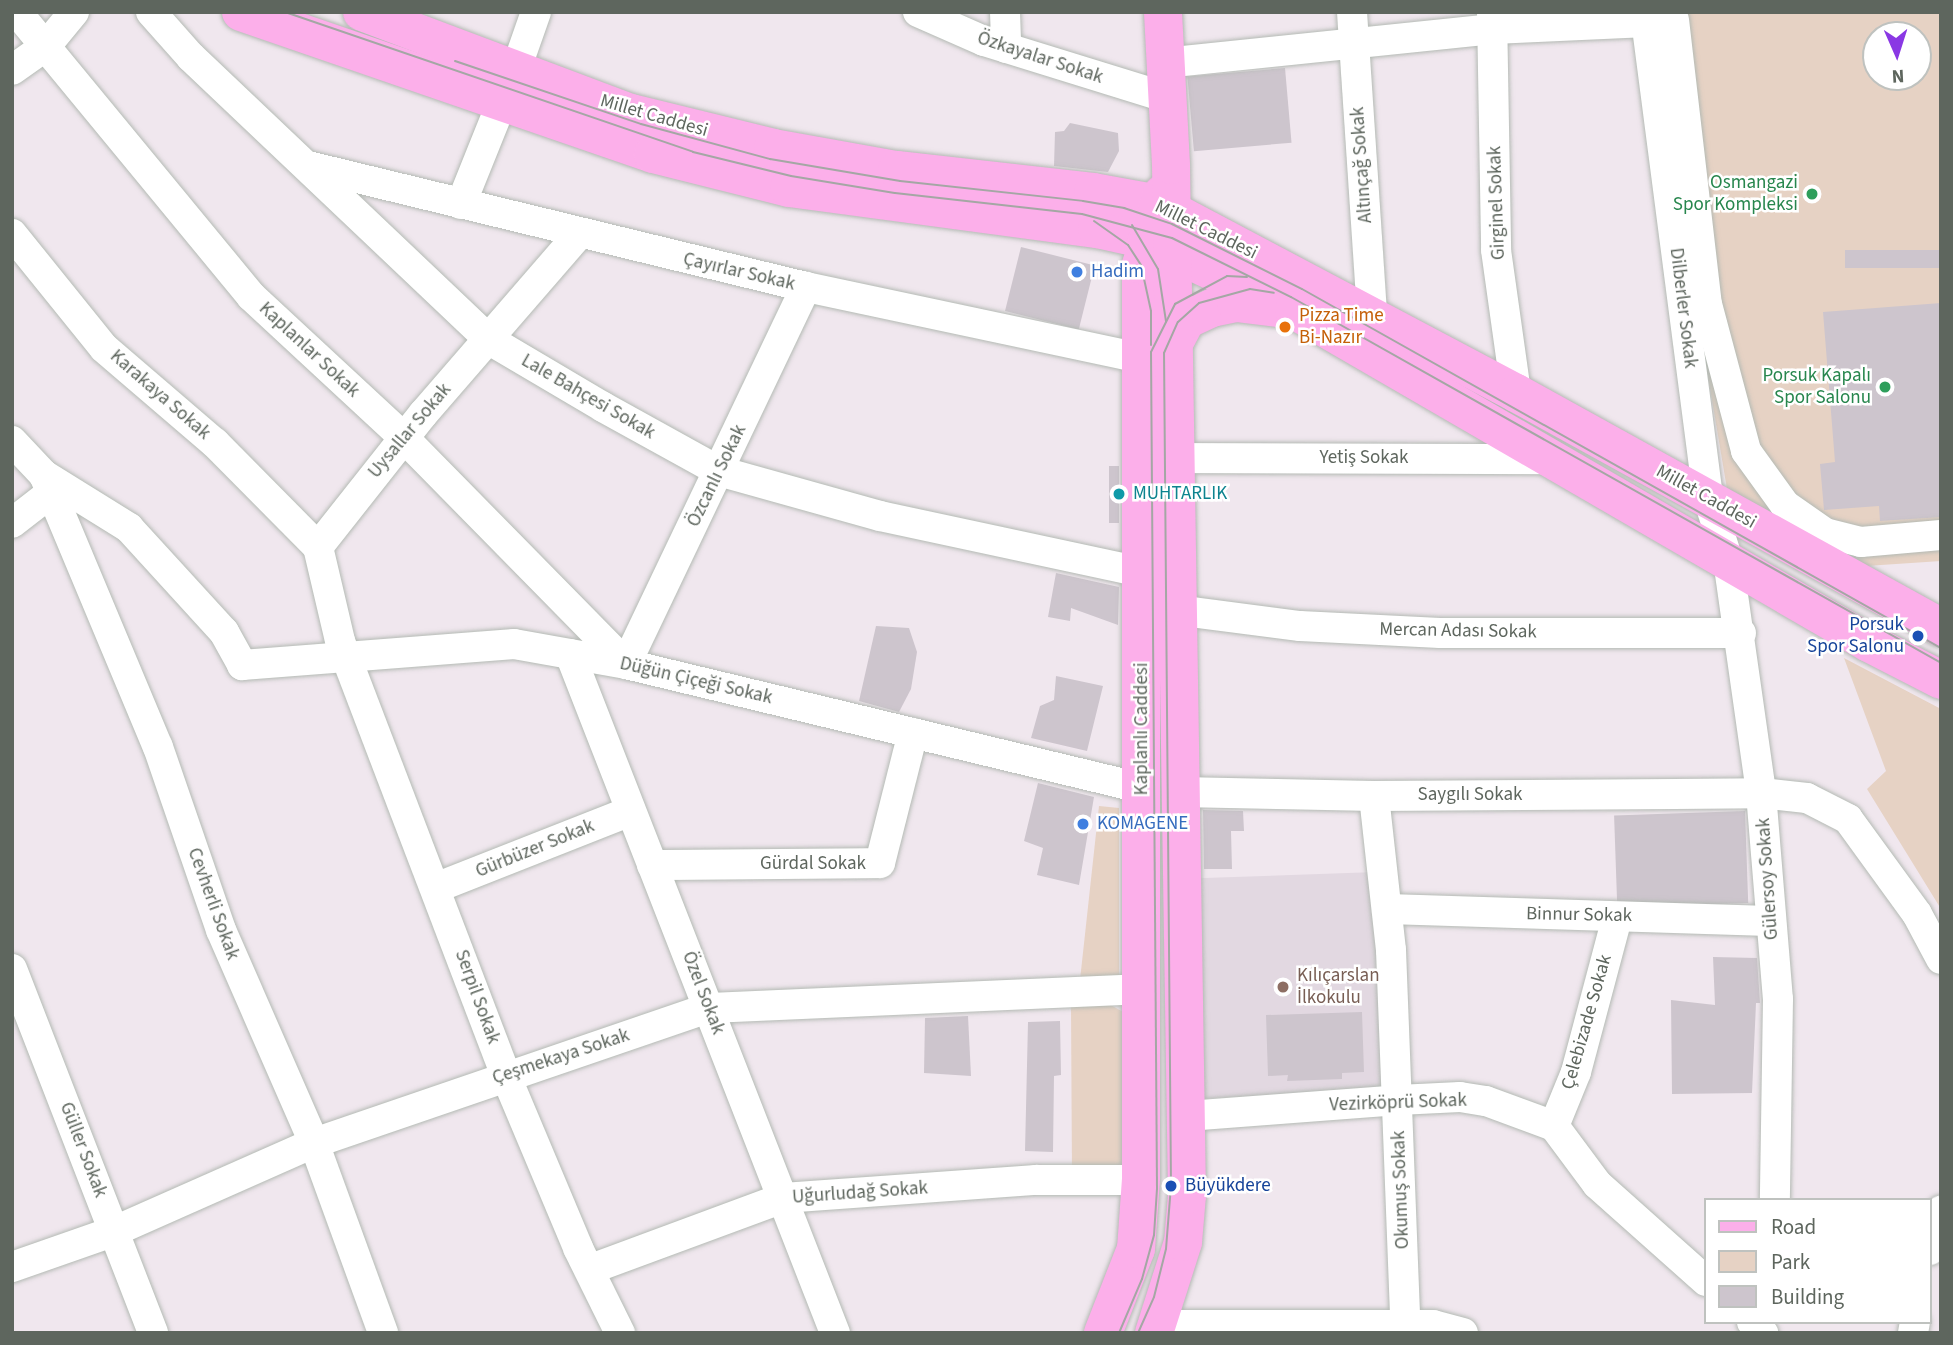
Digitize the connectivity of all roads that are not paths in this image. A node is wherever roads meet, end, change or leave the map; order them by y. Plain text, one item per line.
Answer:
1 (18, 12) edge
2 (74, 12) edge
3 (150, 12) edge
4 (241, 12) edge
5 (362, 12) edge
6 (536, 12) edge
7 (918, 12) edge
8 (1005, 12) edge
9 (1163, 12) edge
10 (1352, 12) edge
11 (1659, 17) edge
12 (1493, 21) edge
13 (1353, 44) junction
14 (46, 47) junction
15 (1006, 48) junction
16 (12, 70) edge
17 (1165, 80) junction
18 (509, 87) junction
19 (308, 166) junction
20 (461, 204) junction
21 (1165, 207) junction
22 (12, 234) edge
23 (579, 234) junction
24 (1160, 245) junction
25 (806, 288) junction
26 (1294, 310) junction
27 (1373, 317) junction
28 (488, 339) junction
29 (1162, 355) junction
30 (1516, 393) junction
31 (403, 438) junction
32 (12, 441) edge
33 (1175, 458) junction
34 (1554, 459) junction
35 (719, 471) junction
36 (48, 484) junction
37 (1707, 498) junction
38 (12, 523) edge
39 (1941, 536) edge
40 (318, 547) junction
41 (1728, 560) junction
42 (1142, 572) junction
43 (1176, 610) junction
44 (1941, 628) edge
45 (1741, 633) junction
46 (570, 654) junction
47 (346, 656) junction
48 (626, 664) junction
49 (1941, 680) edge
50 (913, 733) junction
51 (1141, 788) junction
52 (1180, 792) junction
53 (1761, 793) junction
54 (1374, 796) junction
55 (631, 811) junction
56 (652, 865) junction
57 (438, 887) junction
58 (1387, 909) junction
59 (1617, 918) junction
60 (1770, 921) junction
61 (1941, 958) edge
62 (12, 969) edge
63 (1141, 989) junction
64 (708, 1009) junction
65 (505, 1074) junction
66 (1398, 1100) junction
67 (1187, 1116) junction
68 (1553, 1126) junction
69 (314, 1143) junction
70 (1141, 1180) junction
71 (783, 1198) junction
72 (1775, 1198) edge
73 (1941, 1212) edge
74 (115, 1231) junction
75 (1932, 1243) edge
76 (12, 1267) edge
77 (591, 1269) junction
78 (1704, 1280) edge
79 (1156, 1329) edge
80 (1405, 1329) edge
81 (153, 1333) edge
82 (383, 1333) edge
83 (620, 1333) edge
84 (835, 1333) edge
85 (1103, 1333) edge
86 (1463, 1333) edge

1 - 14 street, Kaplanlar Sokak
2 - 14 street
3 - 19 street, Lale Bahçesi Sokak
4 - 18 main road, Millet Caddesi
5 - 18 main road, Millet Caddesi
6 - 18 street
7 - 15 street, Özkayalar Sokak
8 - 15 street
9 - 17 main road, Kaplanlı Caddesi
10 - 13 street, Altınçağ Sokak
11 - 12 street
11 - 37 street, Dilberler Sokak
11 - 39 street
12 - 13 street
12 - 30 street, Girginel Sokak
13 - 17 street
13 - 27 street, Altınçağ Sokak
14 - 16 street
14 - 31 street, Kaplanlar Sokak
15 - 17 street, Özkayalar Sokak
17 - 21 main road, Kaplanlı Caddesi
18 - 20 street
18 - 21 main road, Millet Caddesi
18 - 24 main road, Millet Caddesi
19 - 20 street, Çayırlar Sokak
19 - 28 street, Lale Bahçesi Sokak
20 - 23 street, Çayırlar Sokak
21 - 24 main road, Kaplanlı Caddesi
21 - 27 main road, Millet Caddesi
22 - 40 street, Karakaya Sokak
23 - 25 street, Çayırlar Sokak
23 - 28 street, Uysallar Sokak
24 - 26 main road, Millet Caddesi
24 - 29 main road, Kaplanlı Caddesi
25 - 29 street, Çayırlar Sokak
25 - 35 street, Özcanlı Sokak
26 - 29 main road, Millet Caddesi
26 - 34 main road, Millet Caddesi
27 - 30 main road, Millet Caddesi
28 - 31 street, Uysallar Sokak
28 - 35 street, Lale Bahçesi Sokak
29 - 33 main road, Kaplanlı Caddesi
29 - 42 main road, Kaplanlı Caddesi
30 - 37 main road, Millet Caddesi
31 - 40 street, Uysallar Sokak
31 - 48 street, Kaplanlar Sokak
32 - 36 street
33 - 34 street, Yetiş Sokak
33 - 43 main road, Kaplanlı Caddesi
34 - 41 main road, Millet Caddesi
35 - 42 street, Lale Bahçesi Sokak
35 - 48 street, Özcanlı Sokak
36 - 38 street
36 - 47 street, Düğün Çiçeği Sokak
36 - 69 street, Cevherli Sokak
37 - 41 street, Dilberler Sokak
37 - 44 main road, Millet Caddesi
40 - 47 street
41 - 45 street, Gülersoy Sokak
41 - 49 main road, Millet Caddesi
42 - 51 main road, Kaplanlı Caddesi
43 - 45 street, Mercan Adası Sokak
43 - 52 main road, Kaplanlı Caddesi
45 - 53 street, Gülersoy Sokak
46 - 47 street, Düğün Çiçeği Sokak
46 - 48 street, Düğün Çiçeği Sokak
46 - 55 street, Özel Sokak
47 - 57 street, Serpil Sokak
48 - 50 street, Düğün Çiçeği Sokak
50 - 51 street, Düğün Çiçeği Sokak
50 - 56 street, Gürdal Sokak
51 - 63 main road, Kaplanlı Caddesi
52 - 54 street, Saygılı Sokak
52 - 67 main road, Kaplanlı Caddesi
53 - 54 street, Saygılı Sokak
53 - 60 street, Gülersoy Sokak
53 - 61 street, Saygılı Sokak
54 - 58 street, Okumuş Sokak
55 - 56 street, Özel Sokak
55 - 57 street, Gürbüzer Sokak
56 - 64 street, Özel Sokak
57 - 65 street, Serpil Sokak
58 - 59 street, Binnur Sokak
58 - 66 street, Okumuş Sokak
59 - 60 street, Binnur Sokak
59 - 68 street, Çelebizade Sokak
60 - 72 street, Gülersoy Sokak
62 - 74 street, Güller Sokak
63 - 64 street, Çeşmekaya Sokak
63 - 70 main road, Kaplanlı Caddesi
64 - 65 street, Çeşmekaya Sokak
64 - 71 street, Özel Sokak
65 - 69 street, Çeşmekaya Sokak
65 - 77 street, Serpil Sokak
66 - 67 street, Vezirköprü Sokak
66 - 68 street, Vezirköprü Sokak
66 - 80 street, Okumuş Sokak
67 - 79 main road, Kaplanlı Caddesi
68 - 78 street
69 - 74 street, Çeşmekaya Sokak
69 - 82 street, Cevherli Sokak
70 - 71 street, Uğurludağ Sokak
70 - 85 main road, Kaplanlı Caddesi
71 - 77 street, Uğurludağ Sokak
71 - 84 street, Özel Sokak
73 - 75 street
74 - 76 street, Çeşmekaya Sokak
74 - 81 street, Güller Sokak
77 - 83 street, Serpil Sokak
79 - 80 street
80 - 86 street

